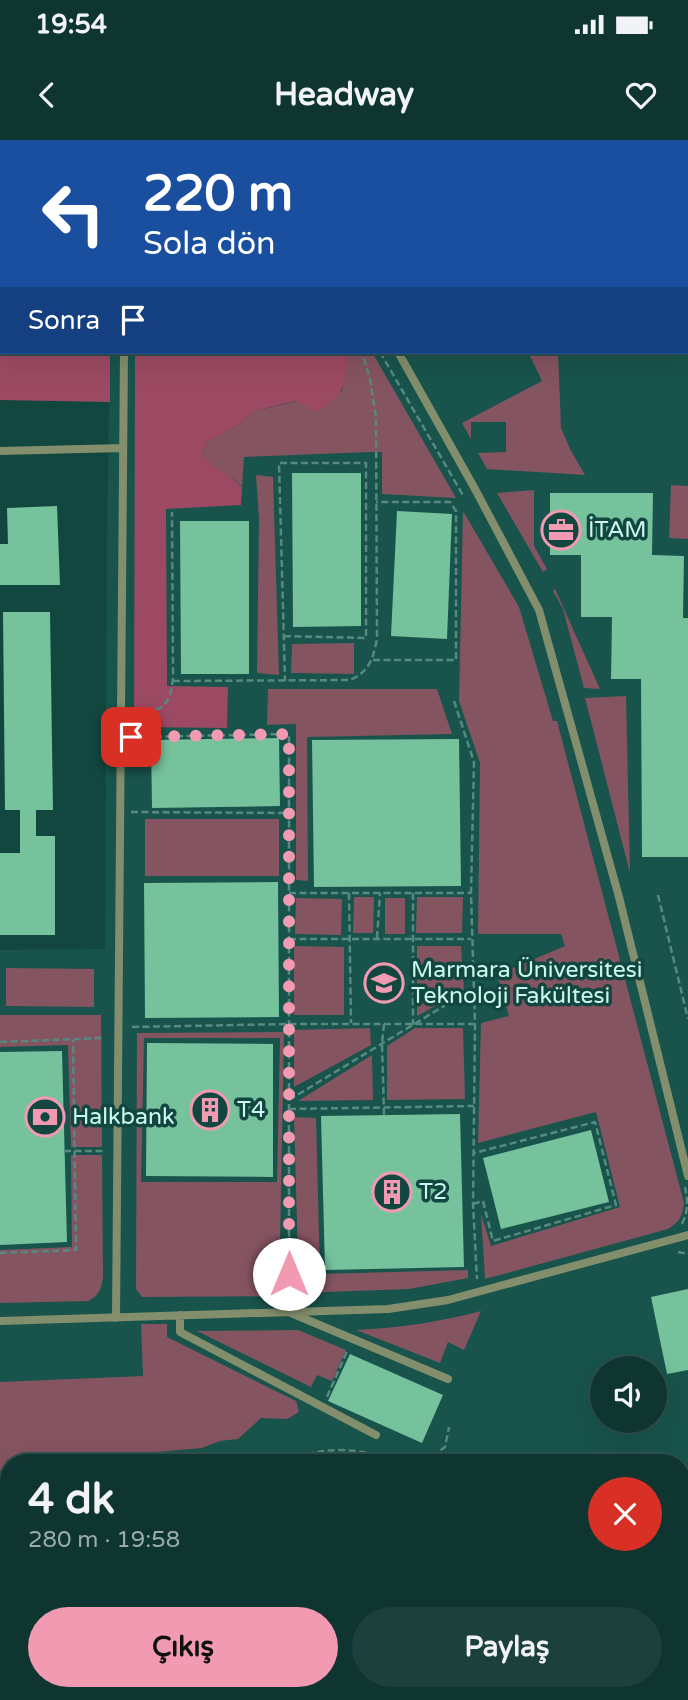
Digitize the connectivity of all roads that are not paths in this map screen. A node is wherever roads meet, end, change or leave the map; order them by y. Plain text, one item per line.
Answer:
1 (124, 354) edge
2 (399, 354) edge
3 (123, 449) junction
4 (0, 452) edge
5 (686, 1180) edge
6 (688, 1235) edge
7 (288, 1312) junction
8 (180, 1315) junction
9 (116, 1318) junction
10 (0, 1321) edge
11 (448, 1379) dead end
12 (376, 1436) dead end

1 - 3 lane
2 - 5 lane
3 - 4 lane
3 - 9 lane
6 - 7 lane
7 - 8 lane
7 - 11 lane
8 - 9 lane
8 - 12 lane
9 - 10 lane

